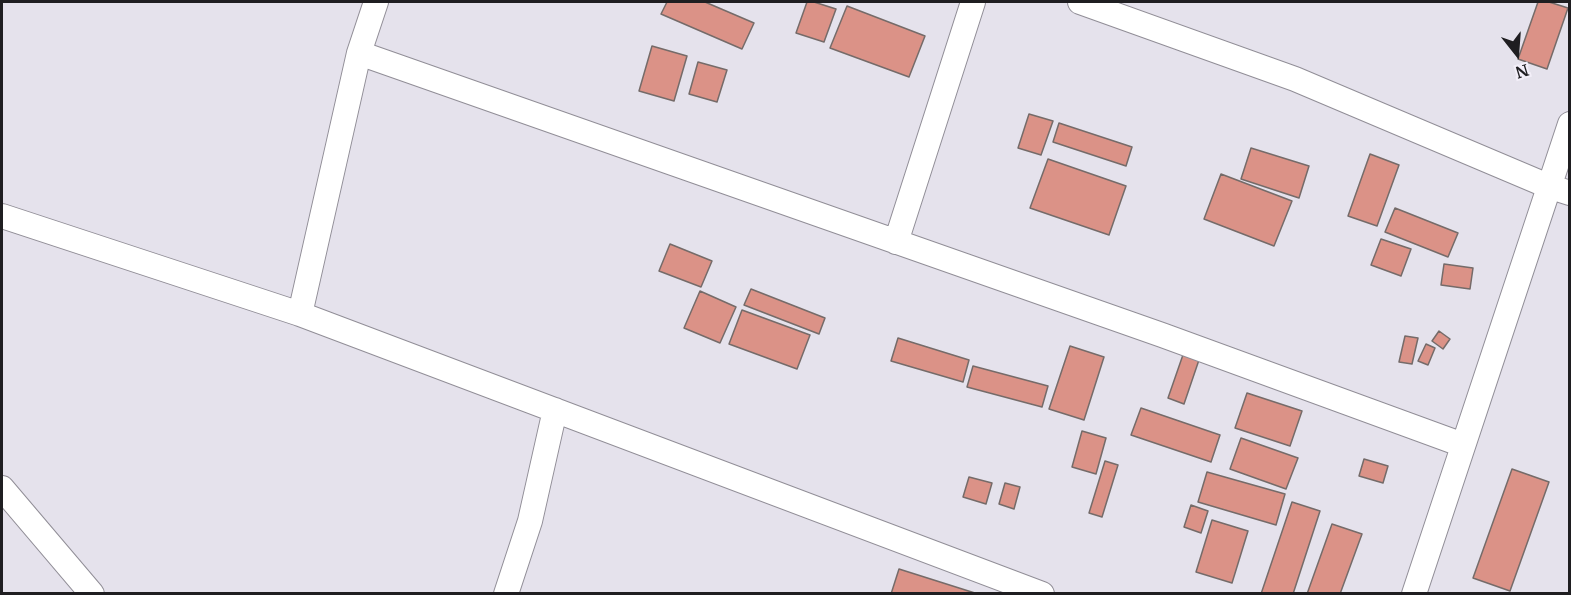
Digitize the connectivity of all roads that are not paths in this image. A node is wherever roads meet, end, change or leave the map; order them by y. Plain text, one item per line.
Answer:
1 (376, 2) edge
2 (973, 2) edge
3 (1080, 2) edge
4 (359, 53) junction
5 (1569, 124) edge
6 (1559, 189) edge
7 (2, 216) edge
8 (896, 242) junction
9 (300, 314) junction
10 (555, 410) junction
11 (1463, 445) junction
12 (2, 488) edge
13 (92, 594) edge
14 (506, 594) edge
15 (1042, 594) edge
16 (1414, 594) edge

1 - 4 street
2 - 8 street
3 - 6 street
4 - 8 street
4 - 9 street
5 - 6 street
6 - 11 street
7 - 9 street
8 - 11 street
9 - 10 street
10 - 14 street
10 - 15 street
11 - 16 street
12 - 13 street

